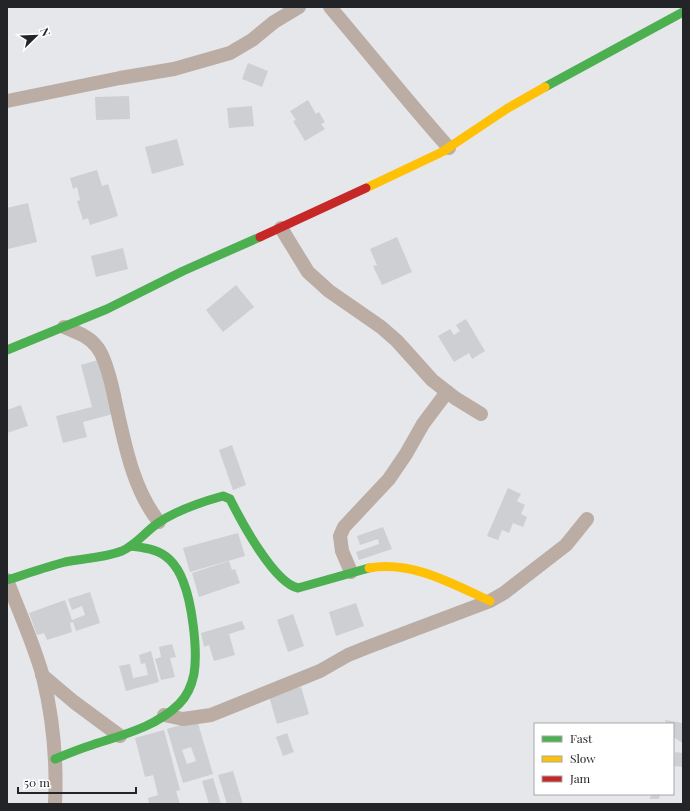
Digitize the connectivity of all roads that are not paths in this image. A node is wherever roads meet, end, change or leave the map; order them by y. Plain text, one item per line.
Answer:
1 (299, 7) edge
2 (330, 7) edge
3 (683, 12) edge
4 (7, 101) edge
5 (449, 148) junction
6 (281, 228) junction
7 (64, 327) junction
8 (7, 350) edge
9 (447, 392) junction
10 (481, 414) dead end
11 (586, 519) dead end
12 (159, 522) junction
13 (131, 546) junction
14 (351, 572) junction
15 (7, 580) edge
16 (490, 601) junction
17 (42, 675) junction
18 (164, 715) junction
19 (120, 736) junction
20 (55, 760) junction
21 (54, 804) edge

1 - 4 street
2 - 5 street
3 - 5 street
5 - 6 street
6 - 7 street
6 - 9 street
7 - 8 street
7 - 12 street
9 - 10 street
9 - 14 street
11 - 16 street
12 - 13 street
12 - 14 street
13 - 15 street
13 - 18 street
14 - 16 street
15 - 17 street
16 - 18 street
17 - 19 street
17 - 20 street
18 - 19 street
19 - 20 street
20 - 21 street

